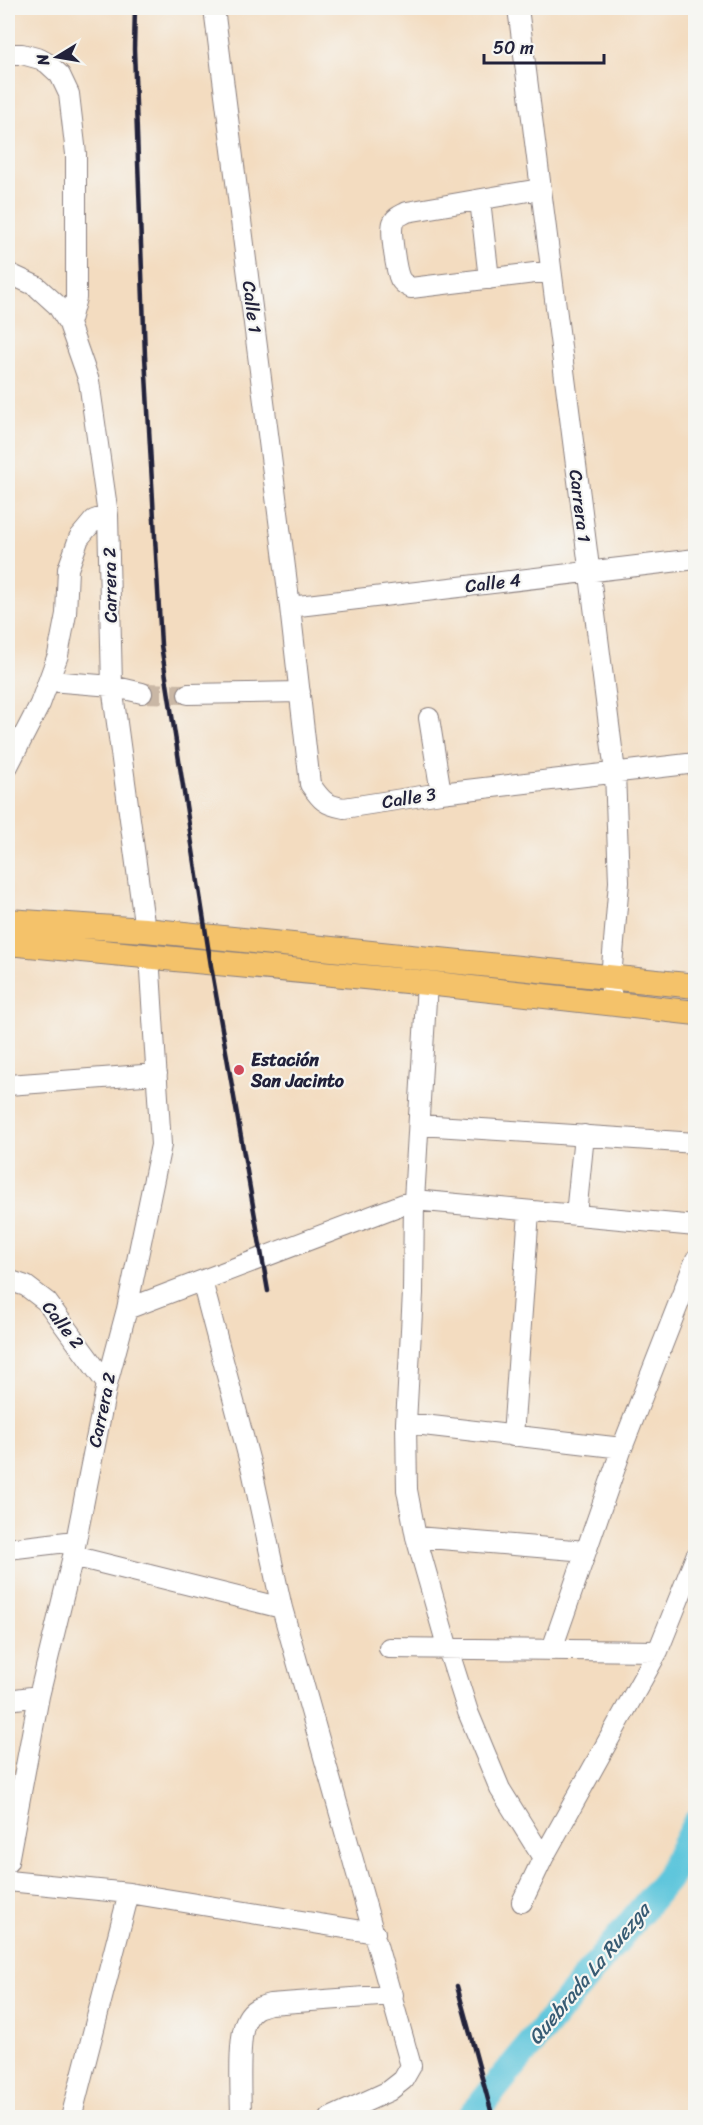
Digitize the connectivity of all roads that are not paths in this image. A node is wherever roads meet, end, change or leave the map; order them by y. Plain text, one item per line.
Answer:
1 (214, 8) edge
2 (518, 8) edge
3 (8, 54) edge
4 (540, 189) junction
5 (480, 200) junction
6 (551, 271) junction
7 (8, 273) edge
8 (489, 279) junction
9 (69, 324) junction
10 (108, 515) junction
11 (696, 559) edge
12 (588, 572) junction
13 (290, 607) junction
14 (50, 681) junction
15 (112, 686) junction
16 (300, 692) junction
17 (142, 693) tunnel mouth
18 (188, 694) tunnel mouth
19 (429, 718) dead end
20 (696, 763) edge
21 (8, 766) edge
22 (615, 772) junction
23 (441, 794) junction
24 (8, 921) edge
25 (145, 930) junction
26 (8, 943) edge
27 (149, 955) junction
28 (611, 978) junction
29 (427, 983) junction
30 (696, 986) edge
31 (611, 1005) junction
32 (696, 1013) edge
33 (157, 1074) junction
34 (8, 1085) edge
35 (420, 1125) junction
36 (584, 1135) junction
37 (696, 1143) edge
38 (414, 1200) junction
39 (529, 1212) junction
40 (576, 1215) junction
41 (696, 1226) edge
42 (696, 1259) edge
43 (8, 1280) edge
44 (202, 1281) junction
45 (127, 1309) junction
46 (107, 1384) junction
47 (406, 1423) junction
48 (513, 1436) junction
49 (622, 1448) junction
50 (416, 1537) junction
51 (8, 1548) edge
52 (74, 1549) junction
53 (586, 1551) junction
54 (696, 1556) edge
55 (282, 1608) junction
56 (389, 1648) dead end
57 (552, 1648) junction
58 (448, 1649) junction
59 (658, 1650) junction
60 (39, 1696) junction
61 (8, 1700) edge
62 (543, 1858) junction
63 (8, 1862) edge
64 (8, 1881) edge
65 (129, 1893) junction
66 (522, 1902) dead end
67 (375, 1933) junction
68 (393, 1995) junction
69 (70, 2118) edge
70 (241, 2118) edge
71 (330, 2118) edge

1 - 13 street, Calle 1
2 - 4 street, Carrera 1
3 - 9 street
4 - 5 street
4 - 6 street, Carrera 1
5 - 8 street
5 - 8 street
6 - 8 street
6 - 12 street, Carrera 1
7 - 9 street, Carrera 2
9 - 10 street, Carrera 2
10 - 14 street
10 - 15 street, Carrera 2
11 - 12 street, Calle 4
12 - 13 street, Calle 4
12 - 22 street, Carrera 1
13 - 16 street, Calle 3
14 - 15 street
14 - 21 street
15 - 17 street
15 - 25 street, Carrera 2
16 - 18 street
16 - 23 street, Calle 3
19 - 23 street
20 - 22 street, Calle 3
22 - 23 street, Calle 3
22 - 28 street, Carrera 1
24 - 25 main road
25 - 28 main road
26 - 27 main road
27 - 29 main road
27 - 33 street, Carrera 2
28 - 30 main road
28 - 31 street, Carrera 1
29 - 31 main road
29 - 35 street
31 - 32 main road
33 - 34 street
33 - 45 street, Carrera 2
35 - 36 street
35 - 38 street
36 - 37 street
36 - 40 street
38 - 39 street
38 - 44 street
38 - 47 street
39 - 40 street
39 - 48 street
40 - 41 street
42 - 49 street
43 - 46 street, Calle 2
44 - 45 street
44 - 55 street
45 - 46 street, Carrera 2
46 - 52 street, Carrera 2
47 - 48 street
47 - 50 street
48 - 49 street
49 - 53 street
50 - 53 street
50 - 58 street
51 - 52 street
52 - 55 street
52 - 60 street, Carrera 2
53 - 57 street
54 - 59 street
55 - 67 street
56 - 58 street
57 - 58 street
57 - 59 street
58 - 62 street
59 - 62 street
60 - 61 street
60 - 63 street, Carrera 2
62 - 66 street
64 - 65 street
65 - 67 street
65 - 69 street
67 - 68 street
68 - 70 street
68 - 71 street

